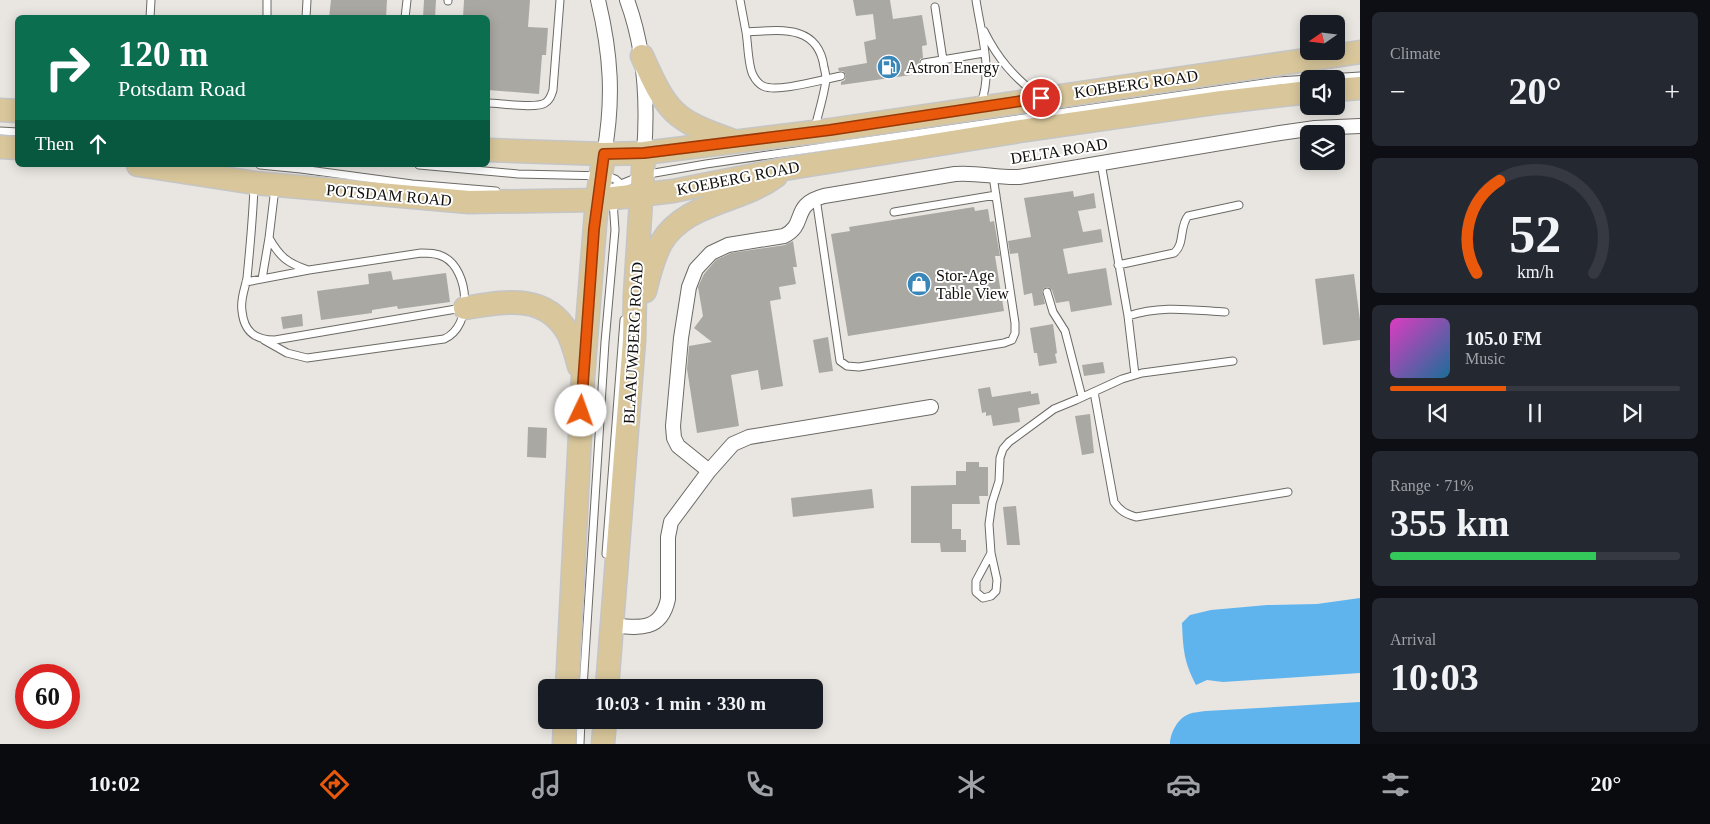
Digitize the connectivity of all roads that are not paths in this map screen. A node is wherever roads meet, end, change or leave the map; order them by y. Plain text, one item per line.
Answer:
1 (151, 0) edge
2 (267, 0) edge
3 (307, 0) edge
4 (407, 0) edge
5 (560, 0) edge
6 (598, 0) edge
7 (627, 0) edge
8 (740, 0) edge
9 (976, 0) edge
10 (935, 8) dead end
11 (150, 15) edge
12 (267, 15) edge
13 (306, 15) edge
14 (405, 15) edge
15 (980, 24) junction
16 (746, 32) junction
17 (1360, 52) edge
18 (984, 54) junction
19 (642, 56) junction
20 (943, 60) junction
21 (924, 63) dead end
22 (841, 76) dead end
23 (1360, 76) edge
24 (1345, 77) edge
25 (826, 79) junction
26 (1300, 80) edge
27 (1360, 88) edge
28 (1345, 89) edge
29 (1300, 93) edge
30 (1041, 98) junction
31 (490, 102) edge
32 (980, 107) junction
33 (0, 110) edge
34 (15, 111) edge
35 (1360, 126) edge
36 (0, 130) edge
37 (814, 131) junction
38 (15, 132) edge
39 (0, 137) edge
40 (15, 139) edge
41 (737, 142) junction
42 (0, 147) edge
43 (15, 148) edge
44 (490, 150) edge
45 (644, 153) junction
46 (604, 154) junction
47 (1101, 163) junction
48 (175, 167) edge
49 (441, 167) edge
50 (784, 169) junction
51 (266, 172) edge
52 (993, 176) junction
53 (504, 191) dead end
54 (615, 191) junction
55 (996, 195) junction
56 (816, 198) junction
57 (1239, 205) dead end
58 (894, 212) dead end
59 (269, 238) junction
60 (1118, 266) junction
61 (309, 270) junction
62 (262, 279) junction
63 (246, 282) junction
64 (1047, 292) dead end
65 (465, 308) junction
66 (624, 309) dead end
67 (1225, 312) dead end
68 (1128, 316) junction
69 (264, 340) junction
70 (634, 340) junction
71 (1233, 361) dead end
72 (1135, 375) junction
73 (583, 377) junction
74 (1094, 392) junction
75 (1082, 397) junction
76 (931, 407) dead end
77 (709, 471) junction
78 (1288, 492) dead end
79 (992, 553) junction
80 (606, 562) dead end
81 (612, 625) junction
82 (567, 679) edge
83 (584, 679) edge
84 (608, 679) edge
85 (565, 729) edge
86 (581, 729) edge
87 (604, 729) edge
88 (564, 744) edge
89 (580, 744) edge
90 (603, 744) edge

1 - 11 lane
2 - 12 lane
3 - 13 lane
4 - 14 lane
5 - 31 lane
6 - 46 street, BLAAUWBERG ROAD
7 - 19 street, BLAAUWBERG ROAD
8 - 16 lane
9 - 15 lane
10 - 20 lane
15 - 18 lane
15 - 30 lane
16 - 25 lane
16 - 25 lane
17 - 30 main road, KOEBERG ROAD
18 - 20 lane
18 - 32 lane
19 - 41 main road
19 - 45 street, BLAAUWBERG ROAD
20 - 21 lane
22 - 25 lane
23 - 24 lane
25 - 37 lane
26 - 54 lane
27 - 28 main road
29 - 50 main road, KOEBERG ROAD
30 - 32 main road, KOEBERG ROAD
32 - 37 main road, KOEBERG ROAD
33 - 34 main road
35 - 47 street, DELTA ROAD
36 - 38 lane
37 - 41 main road, KOEBERG ROAD
39 - 40 lane
41 - 45 main road, KOEBERG ROAD
42 - 43 main road
44 - 46 main road
45 - 46 main road
45 - 54 main road, BLAAUWBERG ROAD
46 - 54 main road, BLAAUWBERG ROAD
47 - 52 street, DELTA ROAD
47 - 60 lane
48 - 51 main road, POTSDAM ROAD
49 - 54 lane
50 - 54 main road, KOEBERG ROAD
50 - 70 main road
51 - 53 lane
51 - 54 main road, POTSDAM ROAD
51 - 59 lane
51 - 63 lane
52 - 55 lane
52 - 56 street, DELTA ROAD
54 - 70 main road, BLAAUWBERG ROAD
54 - 73 main road, BLAAUWBERG ROAD
54 - 83 lane
55 - 56 lane
55 - 58 lane
56 - 77 street
57 - 60 lane
59 - 61 lane
59 - 62 lane
60 - 68 lane
61 - 62 lane
61 - 65 lane
62 - 63 lane
63 - 69 lane
64 - 75 lane
65 - 69 lane
65 - 69 lane
65 - 73 main road
66 - 80 lane
67 - 68 lane
68 - 72 lane
70 - 81 main road, BLAAUWBERG ROAD
71 - 72 lane
72 - 74 lane
73 - 82 main road, BLAAUWBERG ROAD
74 - 75 lane
74 - 78 lane
75 - 79 lane
76 - 77 street
77 - 81 street
79 - 79 lane
81 - 84 main road, BLAAUWBERG ROAD
85 - 88 main road
86 - 89 lane
87 - 90 main road

